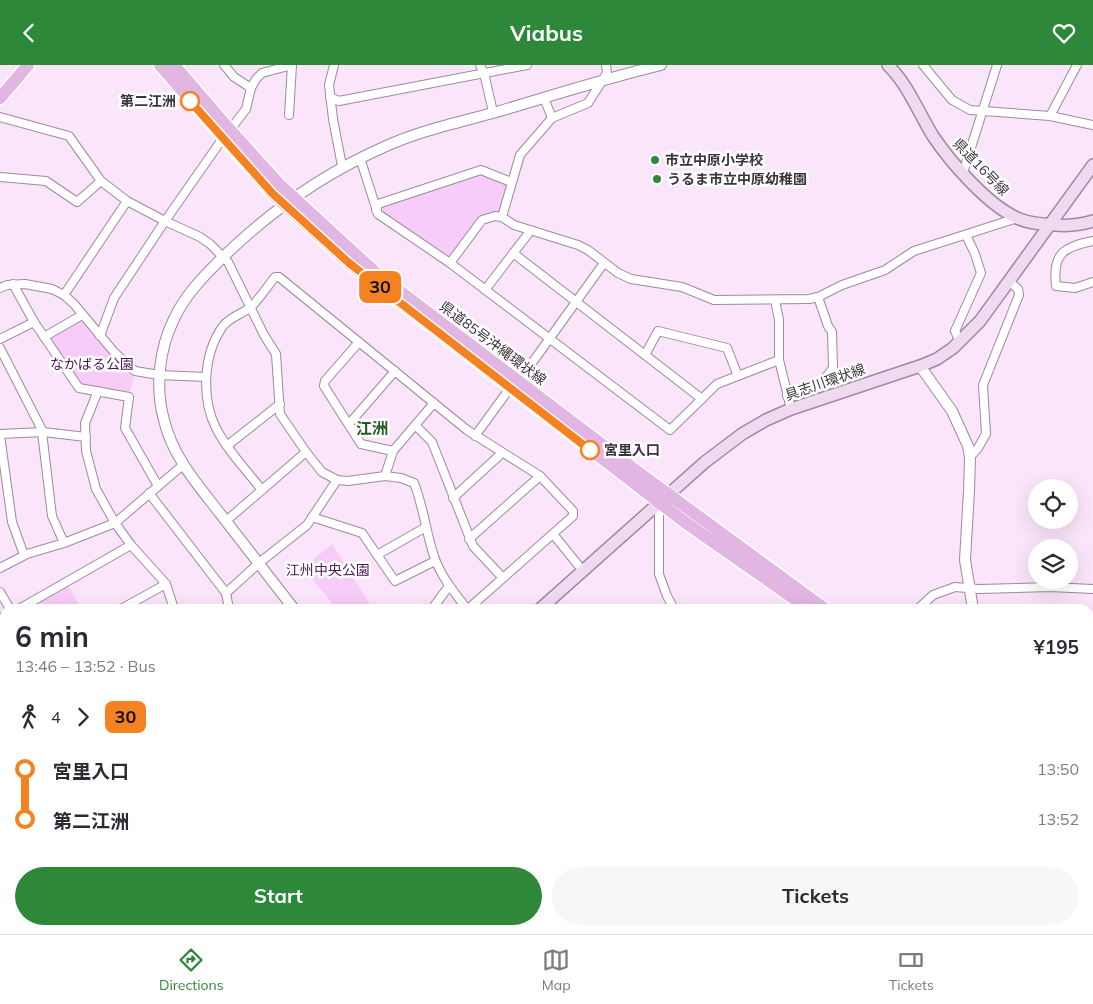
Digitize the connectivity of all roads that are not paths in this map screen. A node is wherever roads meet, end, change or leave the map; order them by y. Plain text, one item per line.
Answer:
1 (28, 65) edge
2 (160, 65) edge
3 (174, 65) edge
4 (224, 65) edge
5 (292, 65) edge
6 (334, 65) edge
7 (480, 65) edge
8 (527, 65) edge
9 (606, 65) edge
10 (661, 65) edge
11 (888, 65) edge
12 (923, 65) edge
13 (997, 65) edge
14 (1077, 65) edge
15 (484, 73) junction
16 (600, 82) junction
17 (251, 88) junction
18 (330, 97) junction
19 (0, 98) edge
20 (544, 98) junction
21 (983, 111) junction
22 (493, 113) junction
23 (289, 115) dead end
24 (1050, 116) junction
25 (0, 117) edge
26 (552, 118) junction
27 (1093, 125) edge
28 (226, 134) junction
29 (360, 158) junction
30 (1093, 165) edge
31 (342, 166) junction
32 (963, 173) junction
33 (0, 177) edge
34 (101, 181) junction
35 (511, 183) junction
36 (127, 201) junction
37 (289, 201) junction
38 (376, 210) junction
39 (502, 217) junction
40 (1017, 218) junction
41 (164, 221) junction
42 (1093, 221) edge
43 (1050, 224) junction
44 (531, 230) junction
45 (966, 235) junction
46 (1093, 241) edge
47 (513, 253) junction
48 (224, 257) junction
49 (450, 263) junction
50 (604, 263) junction
51 (1010, 282) junction
52 (1093, 283) edge
53 (13, 284) junction
54 (0, 288) edge
55 (485, 290) junction
56 (64, 295) junction
57 (818, 297) junction
58 (775, 299) junction
59 (575, 301) junction
60 (250, 307) junction
61 (82, 315) junction
62 (34, 322) junction
63 (100, 335) junction
64 (44, 337) junction
65 (549, 338) junction
66 (0, 339) edge
67 (359, 342) junction
68 (960, 342) junction
69 (0, 348) edge
70 (645, 355) junction
71 (779, 359) junction
72 (920, 366) junction
73 (394, 371) junction
74 (159, 375) junction
75 (206, 377) junction
76 (738, 377) junction
77 (514, 385) junction
78 (98, 391) junction
79 (787, 396) junction
80 (702, 399) junction
81 (434, 403) junction
82 (280, 404) junction
83 (791, 409) junction
84 (349, 424) junction
85 (416, 426) junction
86 (42, 432) junction
87 (0, 435) edge
88 (475, 436) junction
89 (86, 437) junction
90 (228, 445) junction
91 (393, 451) junction
92 (306, 452) junction
93 (502, 453) junction
94 (970, 457) junction
95 (183, 465) junction
96 (540, 476) junction
97 (385, 477) junction
98 (337, 480) junction
99 (158, 486) junction
100 (262, 490) junction
101 (149, 493) junction
102 (453, 498) junction
103 (664, 499) junction
104 (312, 517) junction
105 (226, 521) junction
106 (115, 523) junction
107 (426, 527) junction
108 (553, 534) junction
109 (469, 539) junction
110 (64, 543) junction
111 (131, 545) junction
112 (24, 555) junction
113 (377, 555) junction
114 (436, 561) junction
115 (259, 563) junction
116 (0, 568) edge
117 (583, 571) junction
118 (503, 578) junction
119 (166, 584) junction
120 (449, 586) junction
121 (969, 588) junction
122 (1093, 589) edge
123 (0, 592) edge
124 (226, 593) junction
125 (7, 604) edge
126 (28, 604) edge
127 (129, 604) edge
128 (172, 604) edge
129 (228, 604) edge
130 (290, 604) edge
131 (436, 604) edge
132 (464, 604) edge
133 (474, 604) edge
134 (546, 604) edge
135 (671, 604) edge
136 (802, 604) edge
137 (818, 604) edge
138 (923, 604) edge
139 (972, 604) edge

1 - 19 main road
2 - 28 main road, 県道85号沖縄環状線
3 - 28 main road, 県道85号沖縄環状線
4 - 17 street
5 - 17 street
5 - 23 street
6 - 18 street
7 - 15 street
8 - 15 street
9 - 16 street
10 - 16 street
11 - 32 main road, 県道16号線
12 - 21 street
13 - 21 street
14 - 24 street
15 - 18 street
15 - 22 street
16 - 20 street
16 - 26 street
17 - 28 street
18 - 31 street
20 - 22 street
20 - 26 street
21 - 24 street
21 - 32 street
22 - 29 street
24 - 27 street
25 - 34 street
26 - 35 street
28 - 37 main road, 県道85号沖縄環状線
28 - 41 street
29 - 31 street
29 - 38 street
30 - 43 main road, 具志川環状線
31 - 37 street
32 - 40 main road, 県道16号線
33 - 34 street
34 - 36 street
35 - 38 street
35 - 39 street
36 - 41 street
36 - 56 street
37 - 48 street
37 - 77 main road, 県道85号沖縄環状線
38 - 49 street
39 - 44 street
39 - 49 street
40 - 43 main road, 県道16号線
40 - 45 street
41 - 48 street
41 - 63 street
42 - 43 main road, 県道16号線
43 - 51 main road, 具志川環状線
44 - 47 street
44 - 50 street
45 - 57 street
45 - 68 street
46 - 52 street
47 - 55 street
47 - 59 street
48 - 60 street
48 - 74 street
49 - 55 street
50 - 58 street
50 - 59 street
51 - 68 main road, 具志川環状線
51 - 94 street
53 - 54 street
53 - 56 street
53 - 62 street
55 - 65 street
56 - 61 street
57 - 58 street
57 - 79 street
58 - 71 street
59 - 65 street
59 - 70 street
60 - 67 street
60 - 75 street
60 - 82 street
61 - 63 street
61 - 64 street
62 - 64 street
62 - 66 street
63 - 74 street
64 - 78 street
65 - 77 street
65 - 80 street
67 - 73 street
67 - 84 street
68 - 72 main road, 具志川環状線
69 - 86 street
70 - 76 street
70 - 80 street
71 - 76 street
71 - 79 street
72 - 83 main road, 具志川環状線
72 - 94 street
73 - 81 street
73 - 84 street
74 - 75 street
74 - 95 street
75 - 90 street
76 - 80 street
77 - 88 street
77 - 103 main road, 県道85号沖縄環状線
78 - 89 street
78 - 99 street
79 - 83 street
81 - 85 street
81 - 88 street
82 - 90 street
82 - 92 street
83 - 103 main road, 具志川環状線
84 - 91 street
85 - 91 street
85 - 102 street
86 - 87 street
86 - 89 street
86 - 110 street
87 - 112 street
88 - 93 street
89 - 106 street
90 - 100 street
91 - 97 street
92 - 98 street
92 - 100 street
93 - 96 street
93 - 102 street
94 - 121 street
95 - 99 street
95 - 105 street
96 - 108 street
96 - 109 street
97 - 98 street
97 - 107 street
98 - 104 street
99 - 101 street
100 - 105 street
101 - 106 street
101 - 124 street
102 - 109 street
103 - 117 main road, 具志川環状線
103 - 135 street
103 - 136 main road, 県道85号沖縄環状線
103 - 137 main road, 県道85号沖縄環状線
104 - 113 street
104 - 115 street
105 - 115 street
106 - 110 street
106 - 111 street
107 - 113 street
107 - 114 street
108 - 117 street
108 - 118 street
109 - 118 street
110 - 112 street
111 - 119 street
111 - 126 street
112 - 116 street
113 - 114 street
114 - 120 street
115 - 124 street
115 - 130 street
117 - 134 main road, 具志川環状線
118 - 133 street
119 - 127 street
119 - 128 street
120 - 131 street
120 - 132 street
121 - 122 street
121 - 138 street
121 - 139 street
123 - 125 street
124 - 129 street

